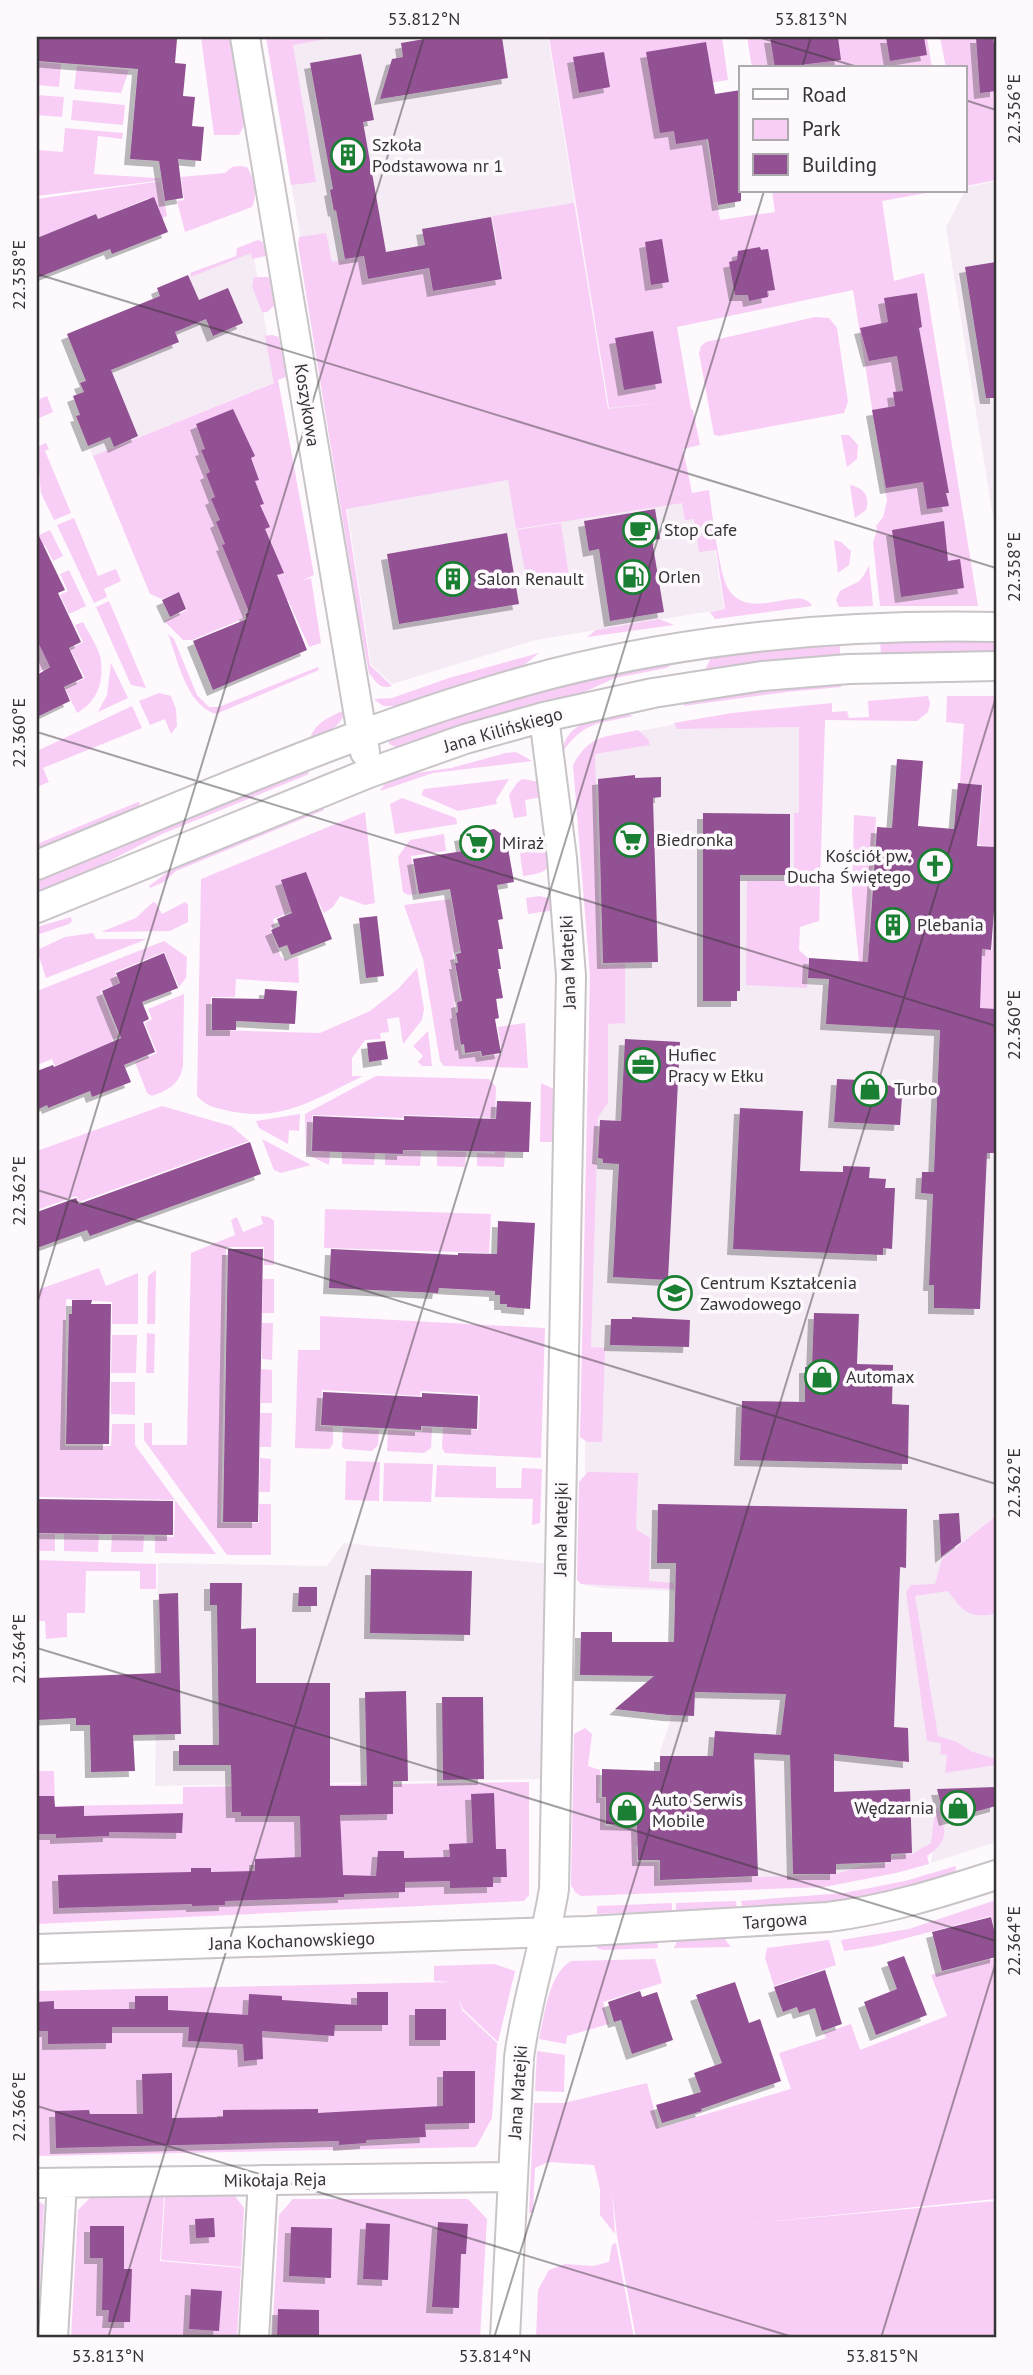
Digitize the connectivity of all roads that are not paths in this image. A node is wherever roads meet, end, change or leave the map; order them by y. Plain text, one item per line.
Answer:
1 (245, 37) edge
2 (996, 627) edge
3 (996, 666) edge
4 (544, 717) junction
5 (363, 733) junction
6 (369, 773) junction
7 (37, 865) edge
8 (37, 908) edge
9 (996, 1875) edge
10 (547, 1931) junction
11 (37, 1950) edge
12 (513, 2177) junction
13 (263, 2180) junction
14 (49, 2183) edge
15 (53, 2338) edge
16 (254, 2338) edge
17 (505, 2338) edge

1 - 5 street, Koszykowa
2 - 5 street
3 - 4 street, Jana Kilińskiego
4 - 6 street, Jana Kilińskiego
4 - 10 street, Jana Matejki
5 - 6 street, Koszykowa
5 - 7 street
6 - 8 street, Jana Kilińskiego
9 - 10 street, Targowa
10 - 11 street, Jana Kochanowskiego
10 - 12 street, Jana Matejki
12 - 13 street, Mikołaja Reja
12 - 17 street, Jana Matejki
13 - 14 street, Mikołaja Reja
13 - 16 street
14 - 15 street

